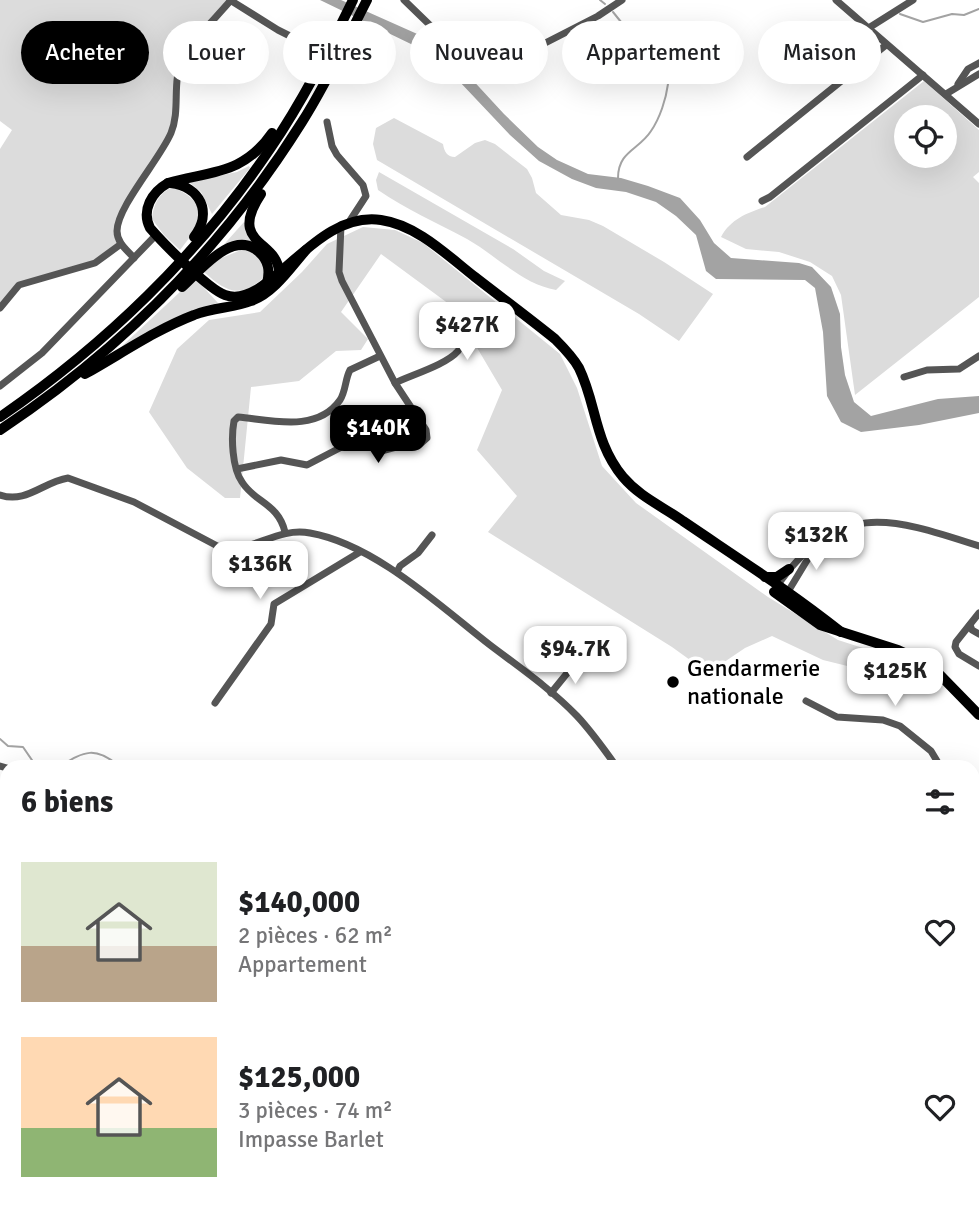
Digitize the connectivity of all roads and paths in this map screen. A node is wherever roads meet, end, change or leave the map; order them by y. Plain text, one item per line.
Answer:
1 (231, 0) edge
2 (353, 0) edge
3 (367, 0) edge
4 (404, 0) edge
5 (622, 0) edge
6 (836, 0) edge
7 (914, 0) edge
8 (342, 21) edge
9 (858, 21) edge
10 (880, 21) edge
11 (283, 32) edge
12 (881, 41) edge
13 (886, 45) junction
14 (979, 63) edge
15 (979, 74) edge
16 (923, 75) junction
17 (306, 84) edge
18 (310, 84) edge
19 (957, 88) junction
20 (320, 91) junction
21 (946, 94) junction
22 (978, 120) edge
23 (327, 122) dead end
24 (747, 156) dead end
25 (168, 183) junction
26 (762, 201) dead end
27 (345, 223) junction
28 (156, 235) junction
29 (121, 244) junction
30 (302, 253) junction
31 (274, 257) junction
32 (134, 258) junction
33 (279, 272) junction
34 (267, 283) junction
35 (0, 308) edge
36 (132, 311) junction
37 (437, 313) dead end
38 (133, 326) junction
39 (380, 356) junction
40 (979, 356) edge
41 (904, 377) dead end
42 (394, 383) junction
43 (0, 386) edge
44 (55, 391) junction
45 (0, 417) edge
46 (0, 430) edge
47 (237, 469) junction
48 (0, 495) edge
49 (656, 505) junction
50 (285, 532) junction
51 (432, 535) dead end
52 (825, 538) junction
53 (979, 546) edge
54 (360, 552) junction
55 (789, 569) junction
56 (397, 572) junction
57 (763, 576) junction
58 (776, 589) junction
59 (785, 596) junction
60 (979, 613) edge
61 (970, 625) junction
62 (979, 634) edge
63 (577, 660) dead end
64 (979, 666) edge
65 (551, 693) junction
66 (806, 701) dead end
67 (215, 704) dead end
68 (979, 715) edge
69 (611, 760) edge
70 (936, 760) edge

1 - 11 street
1 - 29 street
2 - 8 highway
3 - 20 highway
4 - 5 street
6 - 9 street
7 - 10 street
12 - 13 street
13 - 16 street
13 - 24 street
14 - 19 street
15 - 19 street
16 - 21 street
16 - 26 street
17 - 25 highway
18 - 36 highway
19 - 21 street
20 - 31 highway
20 - 38 highway
21 - 22 street
23 - 27 street
25 - 28 main road
25 - 36 highway
27 - 30 main road
27 - 39 street
27 - 49 main road
28 - 32 street
28 - 34 main road
29 - 32 street
29 - 35 street
30 - 31 highway
30 - 33 main road
30 - 44 highway
31 - 33 highway
32 - 43 street
33 - 34 main road
34 - 38 highway
36 - 45 highway
37 - 42 street
38 - 44 highway
39 - 42 street
39 - 47 street
40 - 41 street
42 - 47 street
44 - 46 highway
47 - 50 street
48 - 50 street
49 - 57 main road
49 - 58 main road
50 - 54 street
51 - 56 street
52 - 53 street
52 - 55 street
52 - 59 street
54 - 56 street
54 - 67 street
55 - 57 main road
55 - 58 street
56 - 65 street
57 - 58 main road
58 - 59 main road
59 - 68 main road
60 - 61 street
61 - 62 street
61 - 64 street
63 - 65 street
65 - 69 street
66 - 70 street

